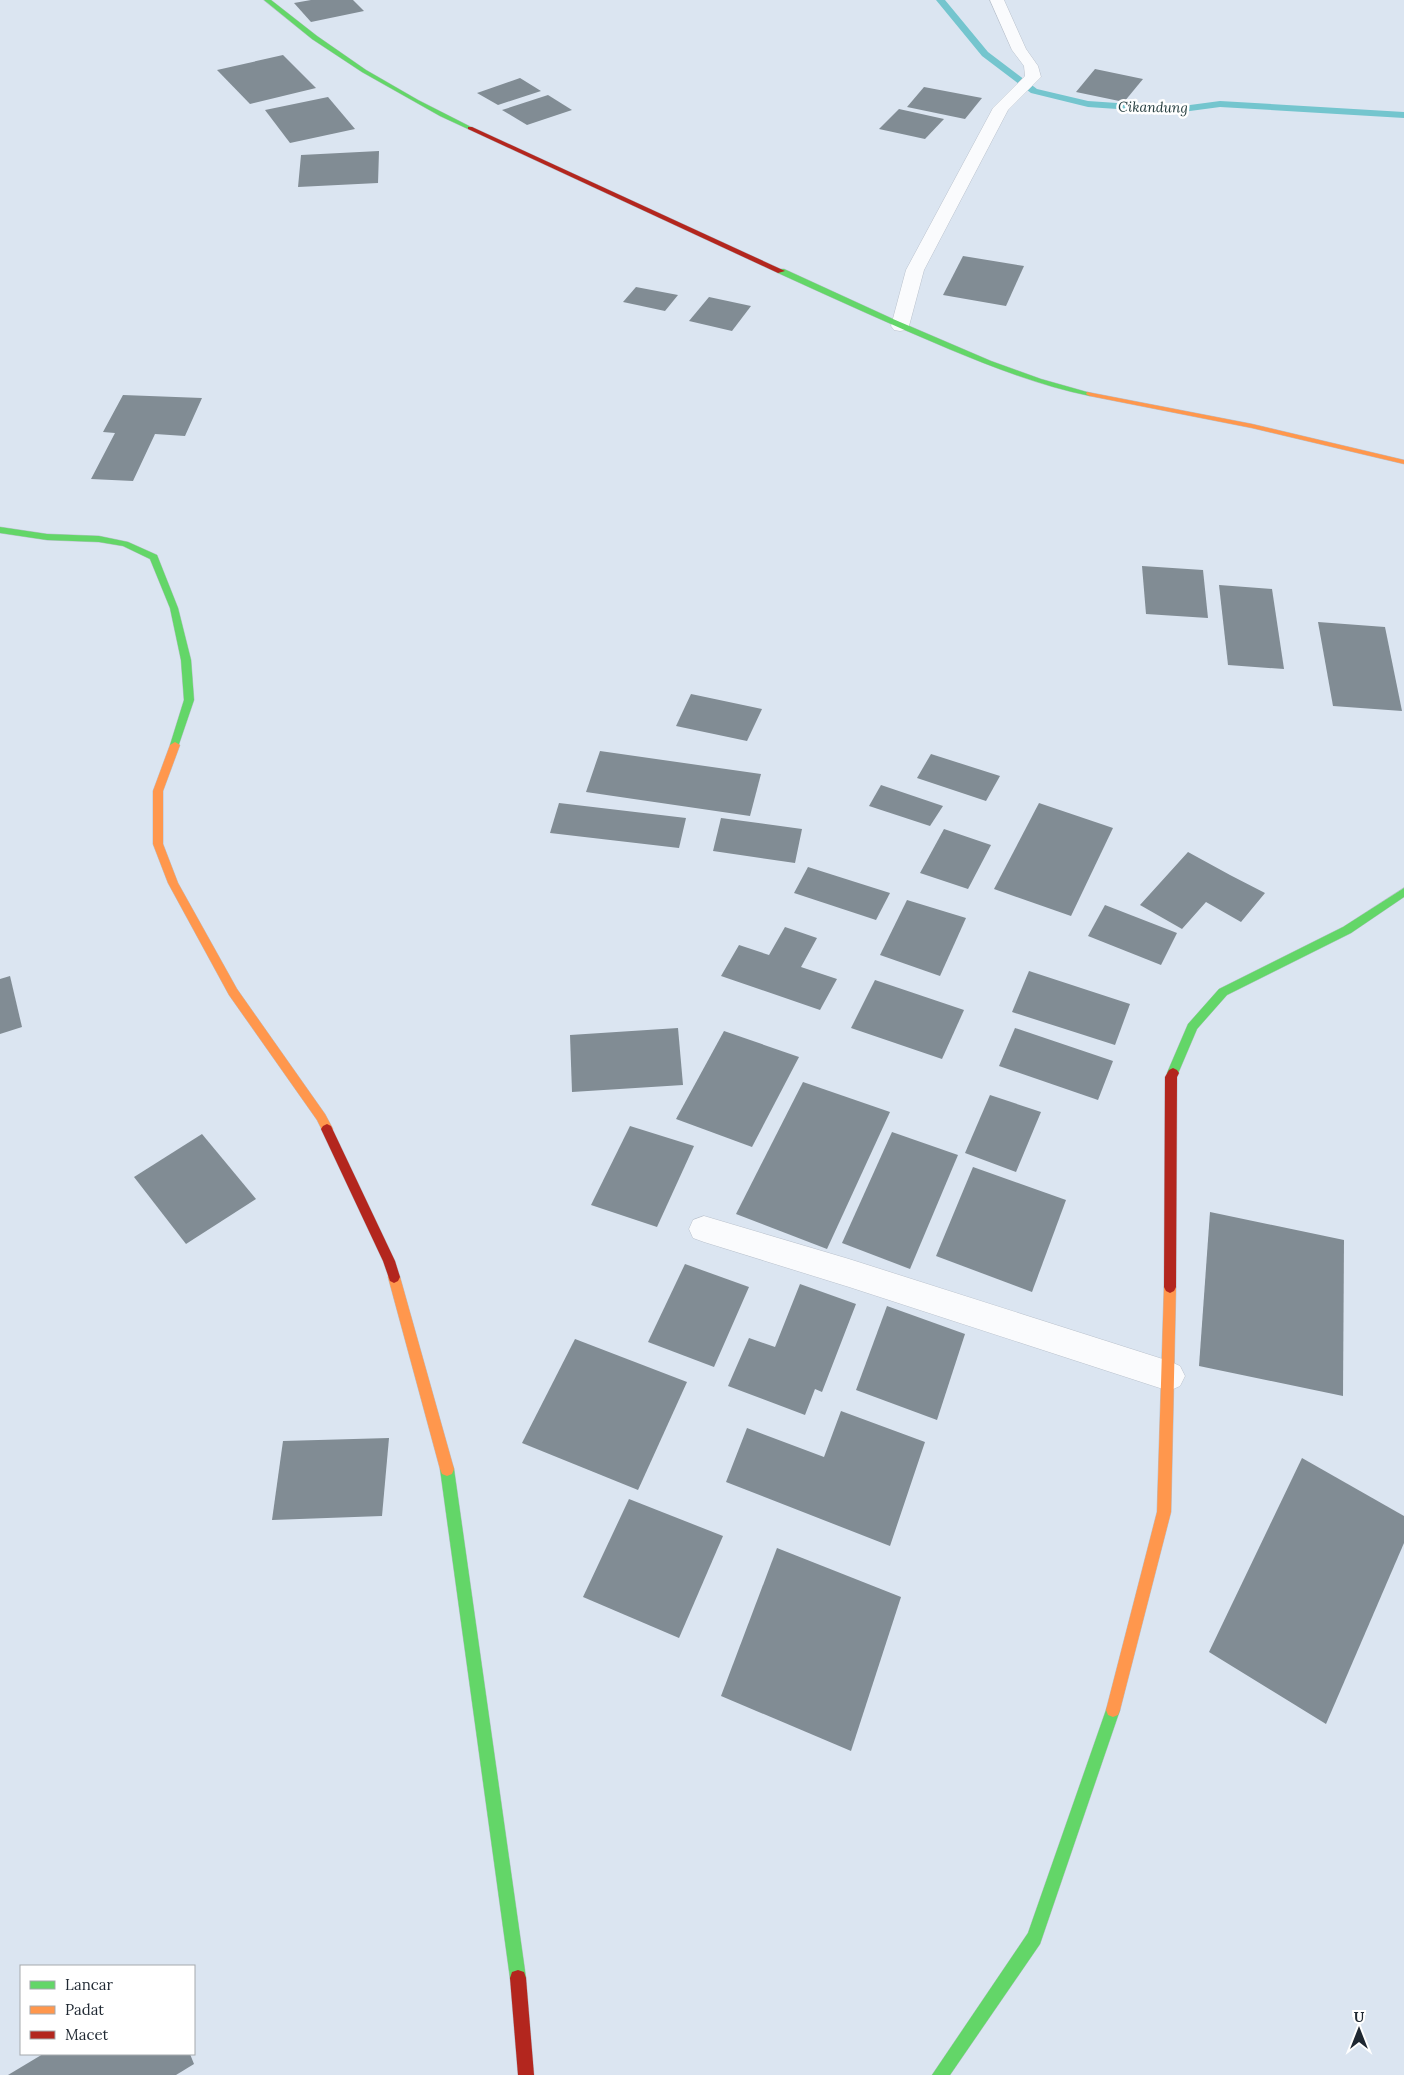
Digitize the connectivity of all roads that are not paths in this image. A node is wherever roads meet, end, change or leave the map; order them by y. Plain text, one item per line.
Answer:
1 (267, 0) edge
2 (997, 0) edge
3 (900, 326) junction
4 (1404, 462) edge
5 (0, 530) edge
6 (1404, 892) edge
7 (704, 1229) dead end
8 (1169, 1376) junction
9 (526, 2075) edge
10 (940, 2075) edge

1 - 3 street
2 - 3 street
3 - 4 street
5 - 9 street
6 - 8 street
7 - 8 street
8 - 10 street

